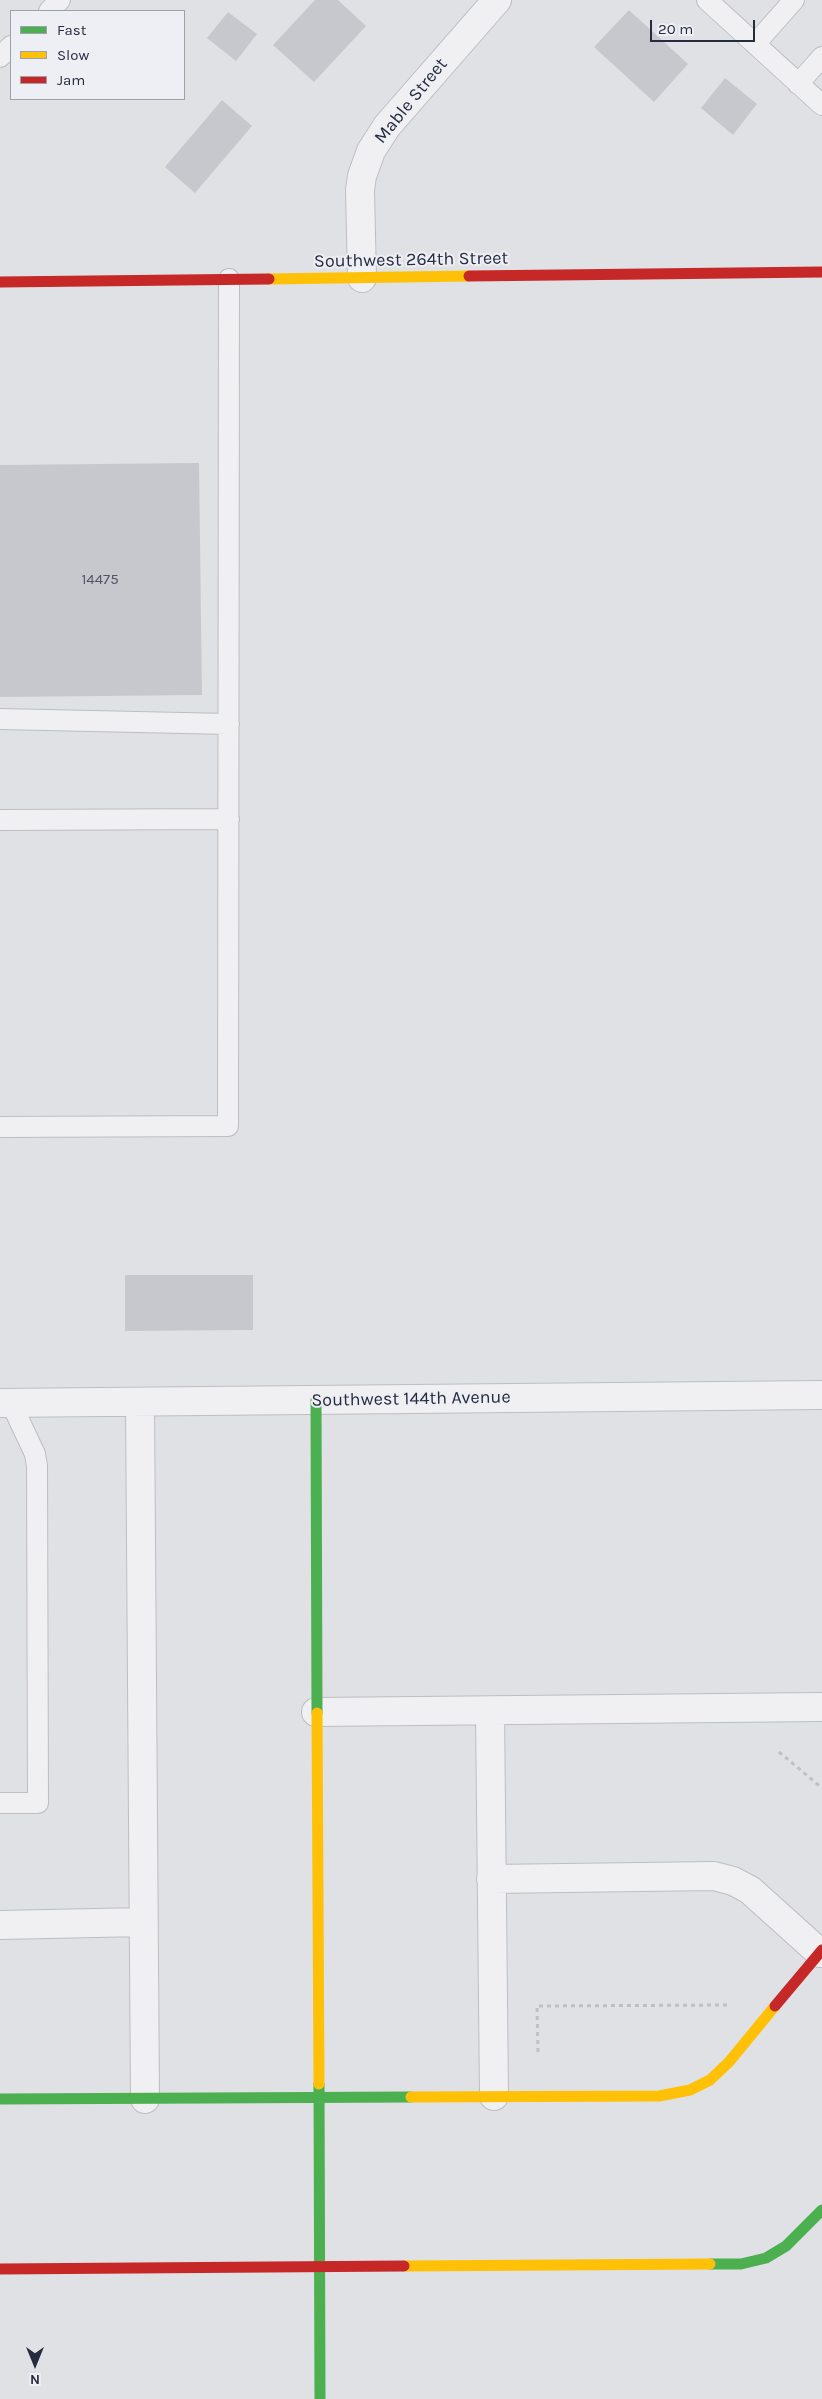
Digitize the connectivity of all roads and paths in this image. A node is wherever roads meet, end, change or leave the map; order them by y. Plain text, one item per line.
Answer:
1 (60, 0) edge
2 (497, 0) edge
3 (707, 0) edge
4 (794, 0) edge
5 (49, 10) edge
6 (756, 44) junction
7 (10, 47) edge
8 (0, 57) edge
9 (822, 57) edge
10 (798, 84) junction
11 (822, 105) edge
12 (822, 272) edge
13 (362, 278) junction
14 (229, 280) junction
15 (0, 282) edge
16 (0, 719) edge
17 (229, 724) junction
18 (229, 819) junction
19 (0, 820) edge
20 (0, 1127) edge
21 (822, 1395) edge
22 (316, 1400) junction
23 (140, 1402) junction
24 (6, 1403) edge
25 (822, 1707) edge
26 (490, 1711) junction
27 (316, 1712) junction
28 (779, 1752) dead end
29 (822, 1788) edge
30 (0, 1803) edge
31 (491, 1879) junction
32 (143, 1922) junction
33 (0, 1925) edge
34 (821, 1952) edge
35 (727, 2005) dead end
36 (538, 2052) dead end
37 (494, 2096) junction
38 (318, 2097) junction
39 (145, 2099) junction
40 (0, 2100) edge
41 (822, 2210) edge
42 (319, 2267) junction
43 (0, 2270) edge
44 (320, 2399) edge

1 - 5 lane
2 - 13 street, Mable Street
3 - 6 lane
4 - 6 lane
6 - 10 lane
7 - 8 lane
9 - 10 lane
10 - 11 lane
12 - 13 street, Southwest 264th Street
13 - 14 street, Southwest 264th Street
14 - 15 street, Southwest 264th Street
14 - 17 lane
16 - 17 lane
17 - 18 lane
18 - 19 lane
18 - 20 lane
21 - 22 street, Southwest 144th Avenue
22 - 23 street, Southwest 144th Avenue
22 - 27 street
23 - 24 street, Southwest 144th Avenue
23 - 32 street
24 - 30 lane
25 - 26 street
26 - 27 street
26 - 31 street
27 - 38 street
28 - 29 path
31 - 34 street
31 - 37 street
32 - 33 street
32 - 39 street
34 - 37 street
35 - 36 path
37 - 38 street
38 - 39 street
38 - 42 street
39 - 40 street
41 - 42 street
42 - 43 street
42 - 44 street

